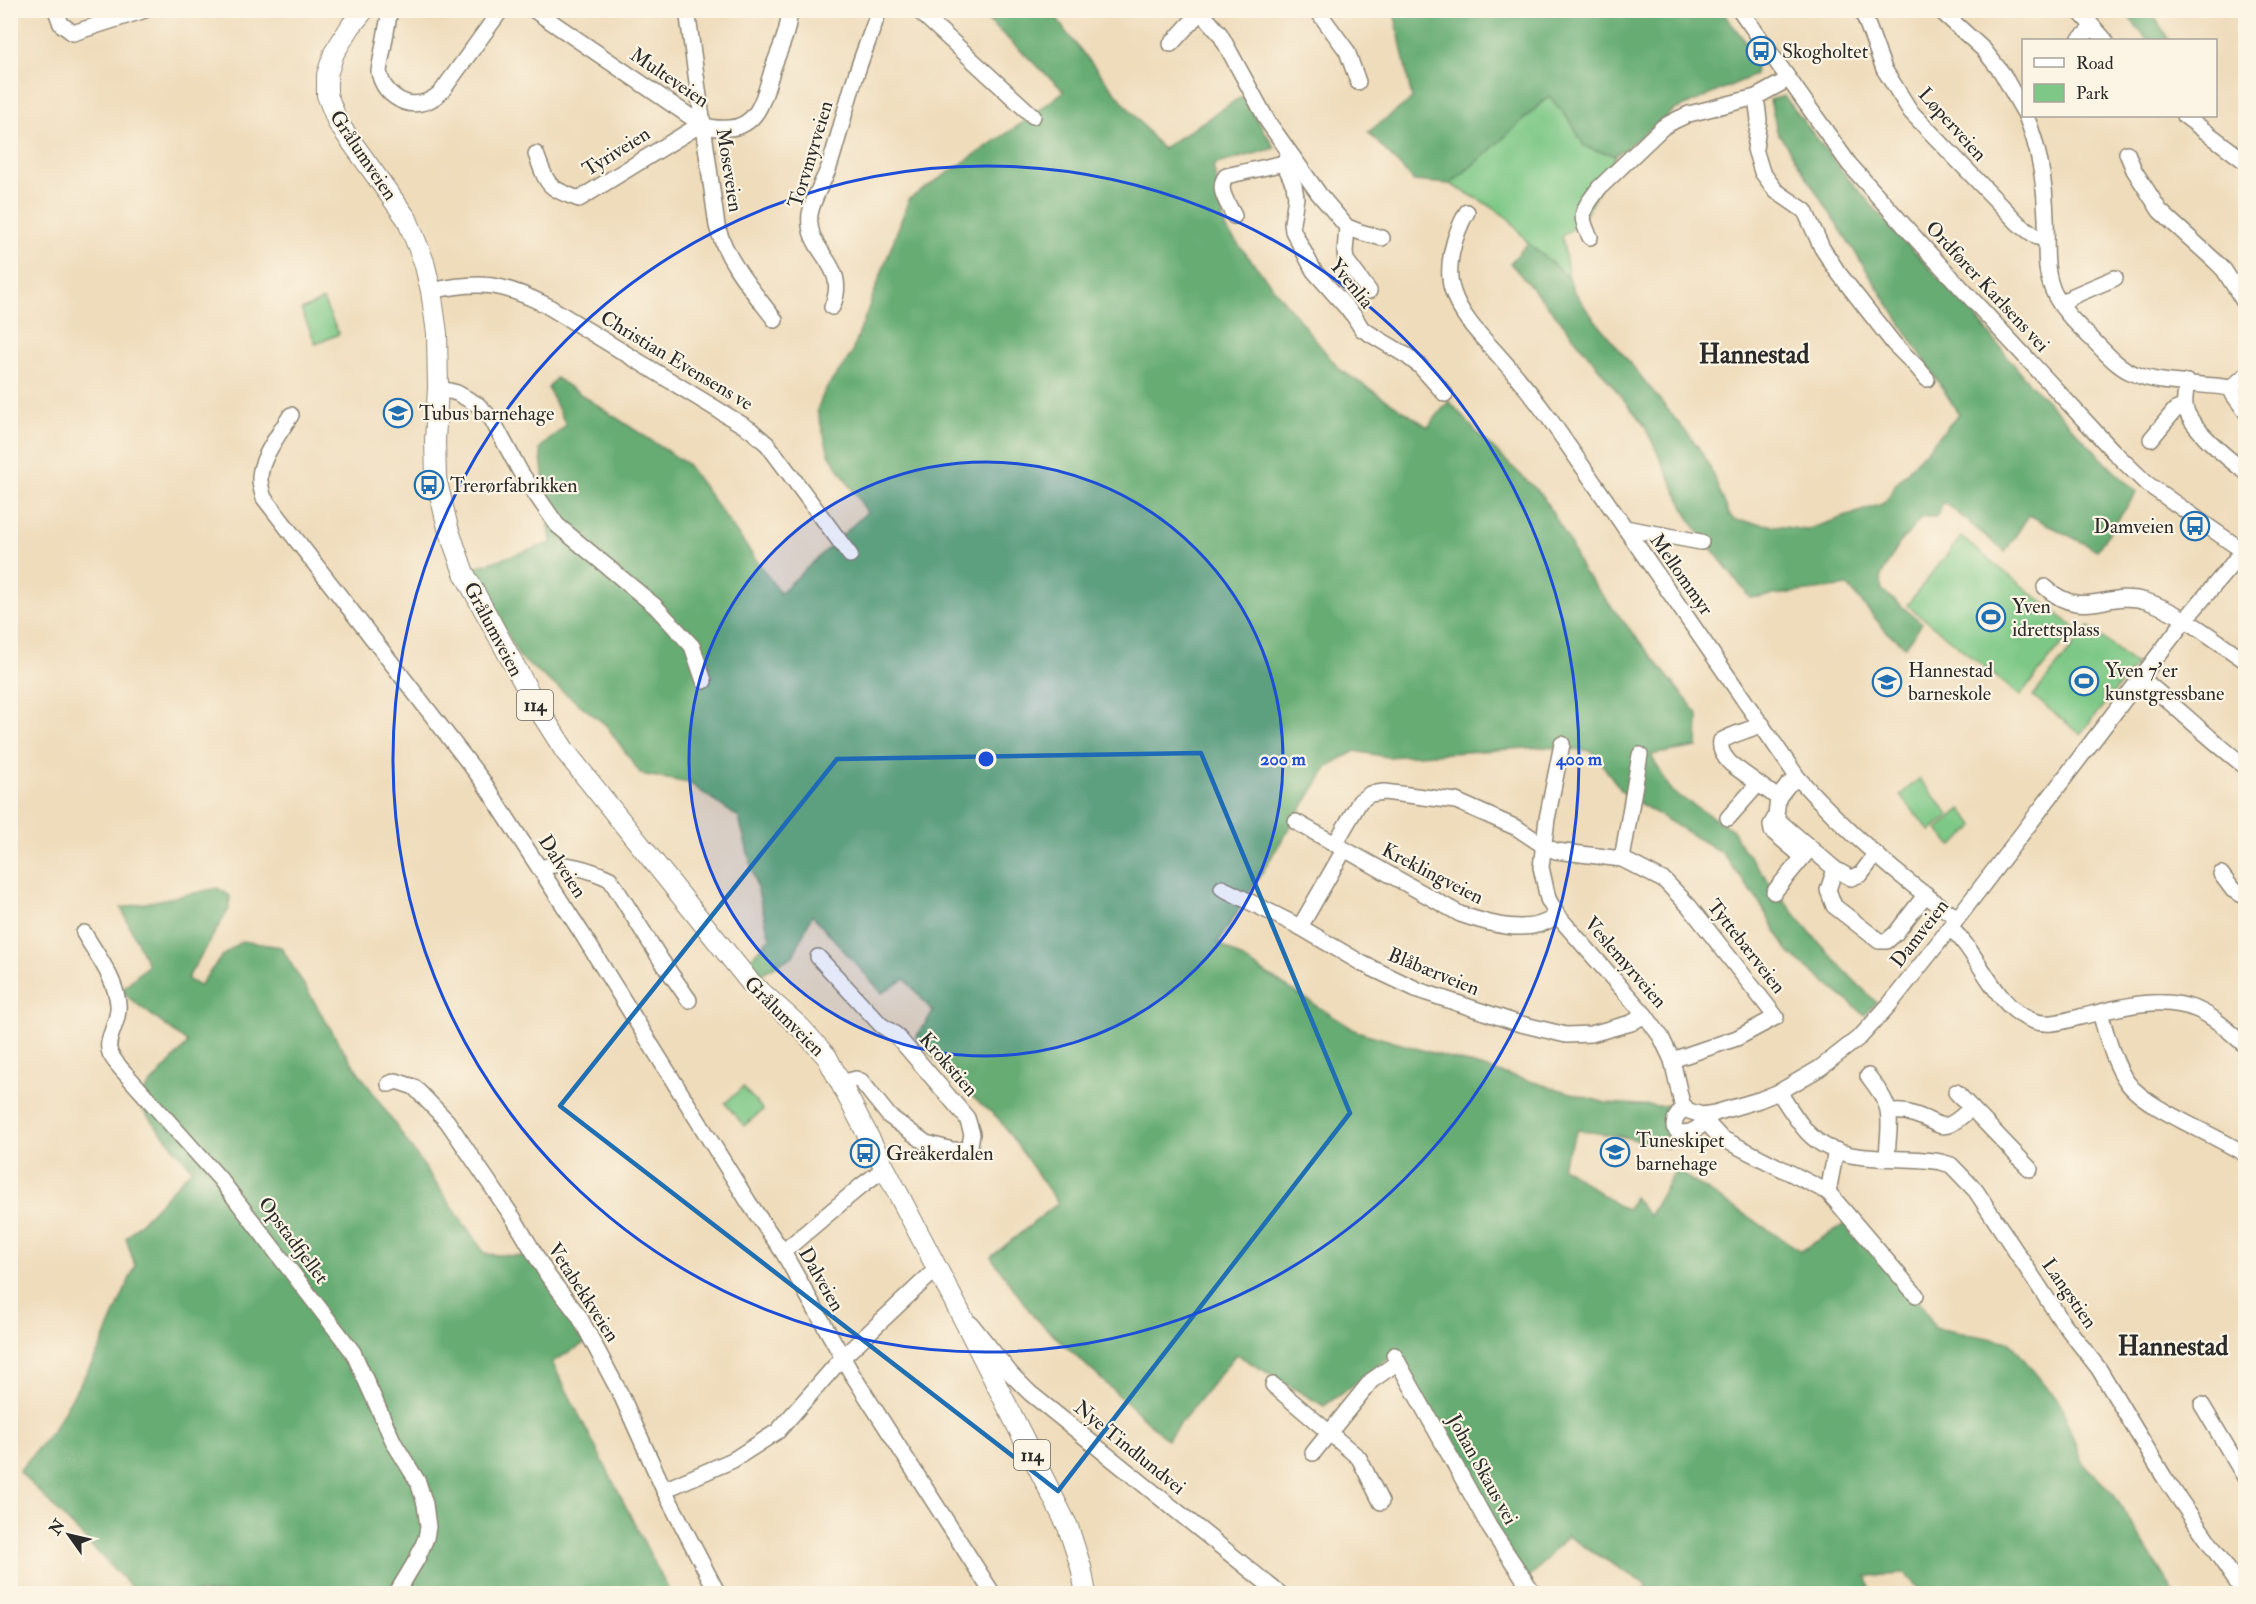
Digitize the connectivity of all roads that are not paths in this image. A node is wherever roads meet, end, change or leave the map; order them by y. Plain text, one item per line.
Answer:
1 (56, 10) edge
2 (145, 10) edge
3 (364, 10) edge
4 (390, 10) edge
5 (501, 10) edge
6 (534, 10) edge
7 (687, 10) edge
8 (789, 10) edge
9 (879, 10) edge
10 (918, 10) edge
11 (1317, 10) edge
12 (1759, 10) edge
13 (1862, 10) edge
14 (1940, 10) edge
15 (2078, 10) edge
16 (1201, 11) edge
17 (1743, 15) edge
18 (2093, 27) junction
19 (2080, 39) edge
20 (2104, 39) edge
21 (1171, 44) dead end
22 (1787, 80) junction
23 (1358, 82) dead end
24 (1756, 97) junction
25 (2022, 109) edge
26 (1033, 116) dead end
27 (2026, 117) edge
28 (2186, 117) edge
29 (701, 123) junction
30 (2127, 153) dead end
31 (536, 154) dead end
32 (1286, 158) junction
33 (2246, 162) edge
34 (1467, 212) dead end
35 (1234, 216) dead end
36 (1347, 227) junction
37 (1590, 237) dead end
38 (1382, 238) dead end
39 (2046, 239) junction
40 (2115, 278) dead end
41 (431, 291) junction
42 (1369, 291) dead end
43 (2061, 305) junction
44 (2246, 305) edge
45 (832, 307) dead end
46 (775, 320) dead end
47 (2246, 375) edge
48 (1927, 380) dead end
49 (2187, 382) junction
50 (438, 388) junction
51 (2231, 388) junction
52 (1445, 394) dead end
53 (2185, 406) junction
54 (2246, 412) edge
55 (291, 415) dead end
56 (2151, 438) dead end
57 (2246, 472) edge
58 (1625, 528) junction
59 (1701, 542) dead end
60 (2244, 549) edge
61 (850, 555) dead end
62 (2045, 587) dead end
63 (2185, 620) junction
64 (2246, 661) edge
65 (2141, 678) junction
66 (704, 681) dead end
67 (1762, 724) junction
68 (1562, 744) dead end
69 (1640, 755) dead end
70 (2246, 767) edge
71 (1798, 777) junction
72 (1758, 784) junction
73 (1778, 798) junction
74 (1728, 818) dead end
75 (1296, 822) dead end
76 (1544, 846) junction
77 (1339, 847) junction
78 (1806, 853) junction
79 (1876, 854) junction
80 (1622, 858) junction
81 (541, 869) junction
82 (1835, 869) junction
83 (2221, 873) dead end
84 (1222, 888) dead end
85 (1774, 892) dead end
86 (1926, 894) junction
87 (2246, 897) edge
88 (1557, 915) junction
89 (1954, 923) junction
90 (1300, 927) junction
91 (84, 933) dead end
92 (818, 957) dead end
93 (689, 1000) dead end
94 (2100, 1013) junction
95 (1645, 1015) junction
96 (2246, 1046) edge
97 (1672, 1060) junction
98 (1868, 1076) dead end
99 (388, 1083) dead end
100 (841, 1083) junction
101 (1779, 1092) junction
102 (1956, 1092) dead end
103 (1684, 1106) junction
104 (1971, 1108) junction
105 (1889, 1112) junction
106 (1711, 1117) junction
107 (1836, 1150) junction
108 (2246, 1155) edge
109 (1887, 1158) junction
110 (885, 1168) junction
111 (2030, 1169) dead end
112 (1828, 1192) junction
113 (783, 1252) junction
114 (930, 1275) dead end
115 (1916, 1295) dead end
116 (965, 1322) junction
117 (843, 1357) junction
118 (1273, 1384) dead end
119 (2202, 1405) dead end
120 (1330, 1433) junction
121 (1313, 1453) dead end
122 (2246, 1479) edge
123 (664, 1490) junction
124 (1381, 1502) dead end
125 (396, 1593) edge
126 (718, 1593) edge
127 (993, 1593) edge
128 (1086, 1593) edge
129 (1280, 1593) edge
130 (1534, 1593) edge
131 (2245, 1593) edge

1 - 2 street
3 - 41 main road, Grålumveien / 114
4 - 5 street
6 - 29 street, Multeveien
7 - 29 street, Moseveien
8 - 29 street, Multeveien
9 - 45 street, Torvmyrveien
10 - 26 street
11 - 23 street
12 - 17 street
13 - 39 street, Løperveien
14 - 25 street
15 - 18 street
16 - 21 street, Yvenlia
16 - 32 street, Yvenlia
17 - 22 street, Ordfører Karlsens vei
18 - 19 street
18 - 20 street
22 - 24 street
22 - 60 street, Ordfører Karlsens vei
24 - 37 street
24 - 48 street
27 - 39 street
28 - 33 street
29 - 31 street, Tyriveien
29 - 46 street, Moseveien
30 - 44 street
32 - 35 street
32 - 36 street, Yvenlia
32 - 52 street, Yvenlia
34 - 58 street, Mellommyr
36 - 38 street, Yvenlia
36 - 42 street, Yvenlia
39 - 43 street
40 - 43 street
41 - 50 main road, Grålumveien / 114
41 - 61 street, Christian Evensens ve
43 - 49 street
47 - 51 street
49 - 51 street
49 - 53 street
50 - 66 street
50 - 100 main road, Grålumveien / 114
51 - 54 street
53 - 56 street
53 - 57 street
55 - 81 street, Dalveien
58 - 59 street
58 - 67 street, Mellommyr
60 - 63 street, Damveien
62 - 63 street
63 - 64 street
63 - 65 street, Damveien
65 - 70 street
65 - 89 street, Damveien
67 - 71 street, Mellommyr
67 - 72 street
68 - 76 street
69 - 80 street
71 - 73 street
71 - 79 street, Mellommyr
72 - 73 street
72 - 74 street
73 - 78 street
75 - 77 street, Kreklingveien
76 - 77 street, Tyttebærveien
76 - 80 street, Tyttebærveien
76 - 88 street, Veslemyrveien
77 - 88 street, Kreklingveien
77 - 90 street, Tyttebærveien
78 - 82 street
78 - 85 street
79 - 82 street
79 - 86 street, Mellommyr
80 - 97 street, Tyttebærveien
81 - 93 street
81 - 113 street, Dalveien
82 - 86 street
83 - 87 street
84 - 90 street, Blåbærveien
86 - 89 street, Mellommyr
88 - 95 street, Veslemyrveien
89 - 94 street, Mellommyr
89 - 101 street, Damveien
90 - 95 street, Blåbærveien
91 - 125 street, Opstadfjellet
92 - 100 street, Krokstien
94 - 96 street, Mellommyr
94 - 108 street
95 - 97 street, Veslemyrveien
97 - 103 street, Veslemyrveien
98 - 105 street
99 - 123 street, Vetabekkveien
100 - 110 main road, Grålumveien / 114
101 - 106 street, Damveien
101 - 107 street, Langstien
102 - 104 street
103 - 106 street, Damveien
103 - 106 street, Damveien
104 - 105 street
104 - 111 street
105 - 109 street
106 - 112 street
107 - 109 street, Langstien
107 - 112 street
109 - 131 street, Langstien
110 - 113 street
110 - 116 main road, Grålumveien / 114
112 - 115 street
113 - 117 street, Dalveien
114 - 117 street
116 - 128 main road, Grålumveien / 114
116 - 129 street, Nye Tindlundvei
117 - 123 street
117 - 127 street, Dalveien
118 - 120 street
119 - 122 street
120 - 121 street, Johan Skaus vei
120 - 124 street
120 - 130 street, Johan Skaus vei
123 - 126 street, Vetabekkveien

